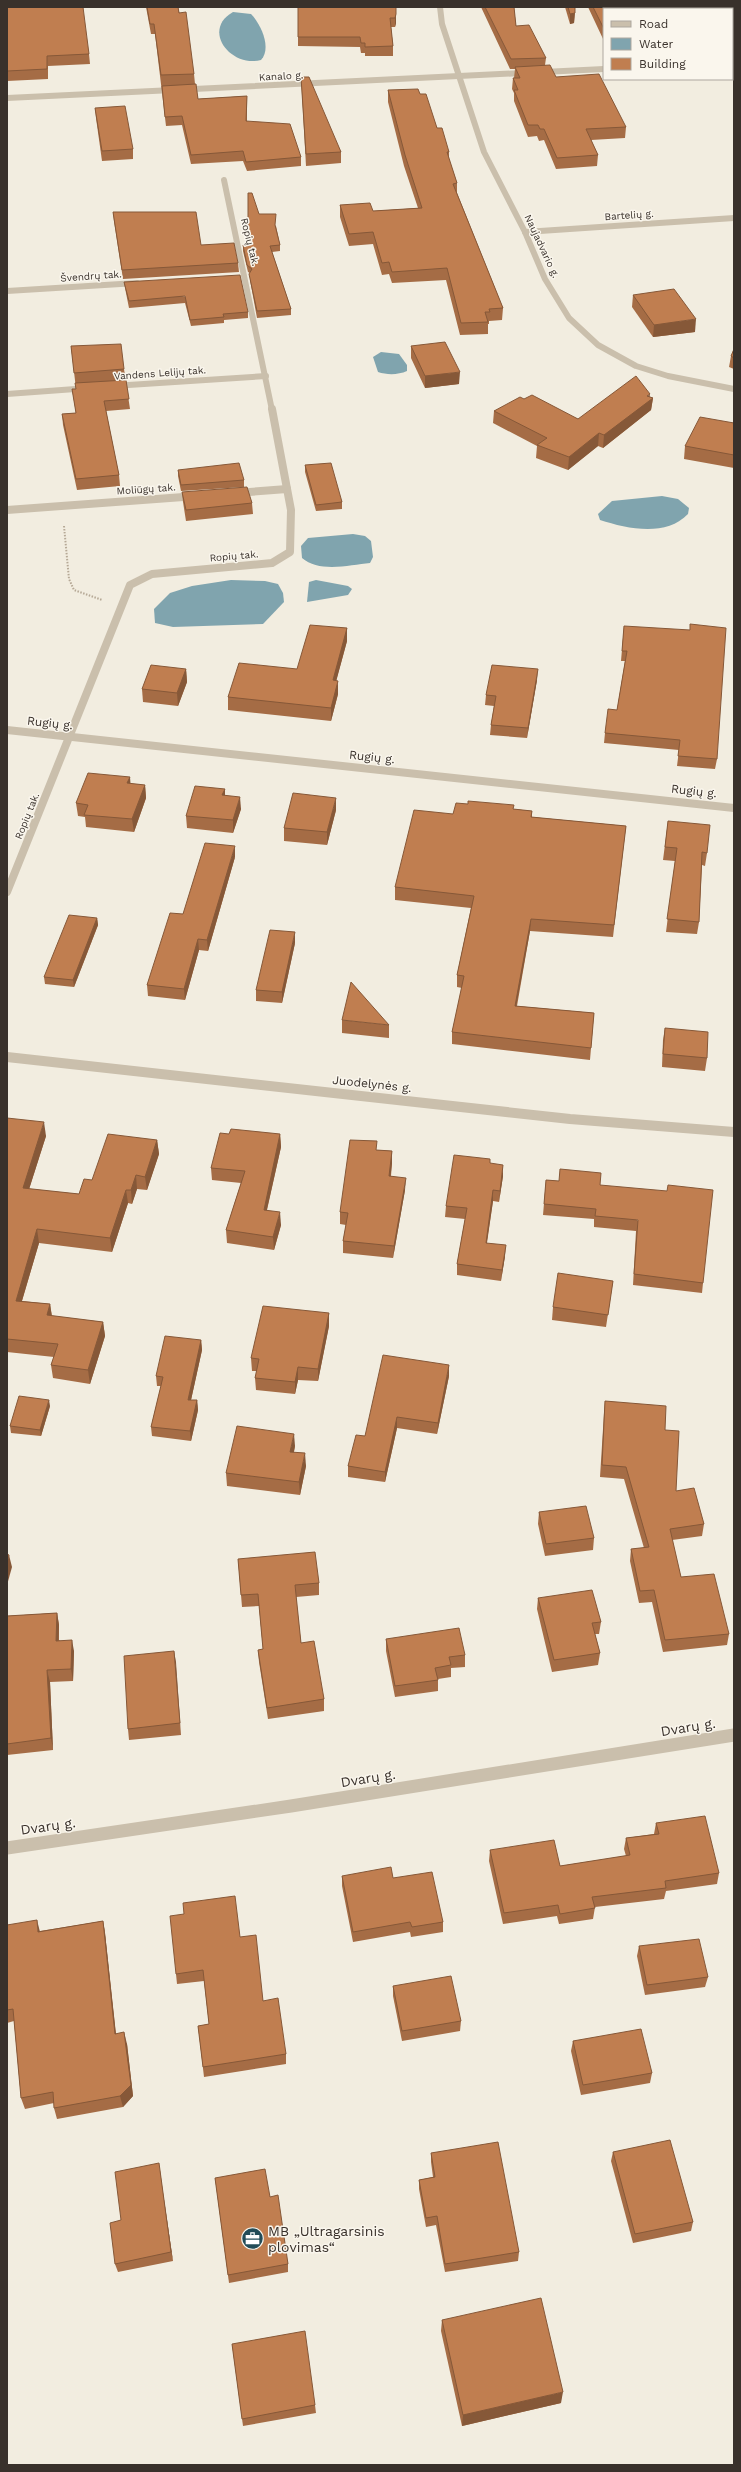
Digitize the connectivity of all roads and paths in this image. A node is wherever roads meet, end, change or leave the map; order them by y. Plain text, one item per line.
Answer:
1 (440, 7) edge
2 (603, 69) edge
3 (460, 77) junction
4 (7, 98) edge
5 (224, 180) dead end
6 (734, 218) edge
7 (525, 232) junction
8 (248, 276) junction
9 (232, 277) edge
10 (147, 282) edge
11 (7, 291) edge
12 (266, 376) junction
13 (101, 387) edge
14 (93, 388) edge
15 (734, 389) edge
16 (7, 394) edge
17 (287, 489) junction
18 (225, 494) edge
19 (202, 496) edge
20 (62, 506) junction
21 (7, 510) edge
22 (122, 606) junction
23 (7, 730) edge
24 (70, 737) junction
25 (734, 808) edge
26 (7, 892) edge
27 (7, 1057) edge
28 (734, 1132) edge
29 (734, 1735) edge
30 (7, 1848) edge

1 - 3 street, Naujadvario g.
2 - 3 street, Kanalo g.
3 - 4 street, Kanalo g.
3 - 7 street, Naujadvario g.
5 - 8 street, Ropių tak.
6 - 7 street, Bartelių g.
7 - 15 street, Naujadvario g.
8 - 9 street
8 - 12 street, Ropių tak.
10 - 11 street, Švendrų tak.
12 - 13 street, Vandens Lelijų tak.
12 - 17 street, Ropių tak.
14 - 16 street
17 - 18 street
17 - 22 street, Ropių tak.
19 - 20 street, Moliūgų tak.
20 - 21 street, Moliūgų tak.
20 - 22 path
22 - 24 street, Ropių tak.
23 - 24 street, Rugių g.
24 - 25 street, Rugių g.
24 - 26 street, Ropių tak.
27 - 28 street, Juodelynės g.
29 - 30 street, Dvarų g.

